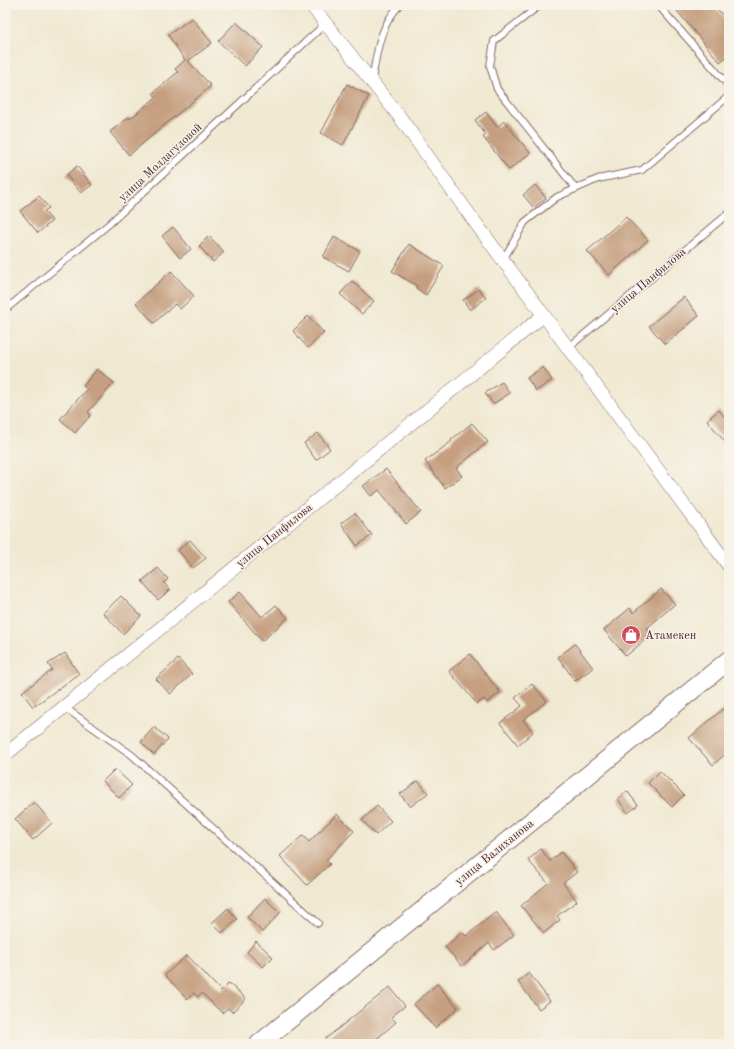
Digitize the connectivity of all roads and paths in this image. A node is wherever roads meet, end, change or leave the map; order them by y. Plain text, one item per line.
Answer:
1 (311, 5) edge
2 (400, 5) edge
3 (540, 5) edge
4 (658, 5) edge
5 (325, 24) junction
6 (372, 82) junction
7 (729, 86) edge
8 (729, 96) edge
9 (576, 189) junction
10 (729, 213) edge
11 (503, 260) junction
12 (5, 310) edge
13 (544, 315) junction
14 (568, 348) junction
15 (729, 566) edge
16 (729, 660) edge
17 (64, 707) junction
18 (5, 755) edge
19 (318, 923) dead end
20 (259, 1044) edge

1 - 5 street
2 - 6 lane
3 - 9 lane
4 - 7 lane
5 - 6 street
5 - 12 lane, улица Молдагуловой
6 - 11 street
8 - 9 lane
9 - 11 lane
10 - 14 lane, улица Панфилова
11 - 13 street
13 - 14 street
13 - 17 street, улица Панфилова
14 - 15 street
16 - 20 main road, улица Валиханова
17 - 18 street, улица Панфилова
17 - 19 lane

